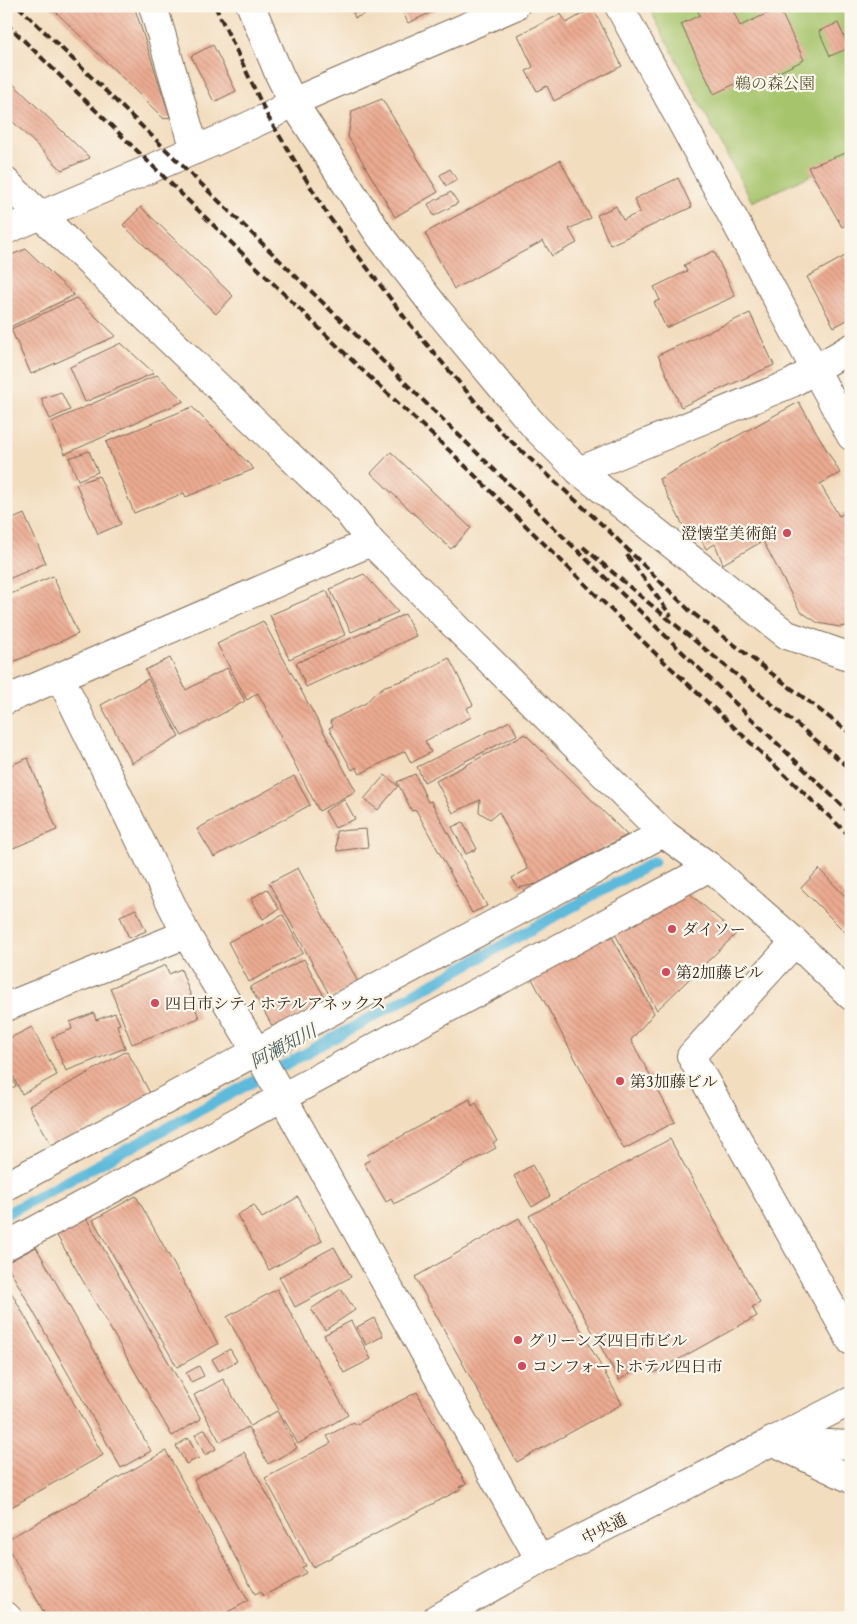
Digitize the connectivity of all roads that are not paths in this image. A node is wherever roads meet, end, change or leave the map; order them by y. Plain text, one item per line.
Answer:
1 (153, 6) edge
2 (251, 6) edge
3 (515, 6) edge
4 (619, 6) edge
5 (293, 102) junction
6 (194, 150) junction
7 (6, 182) edge
8 (41, 216) junction
9 (6, 230) edge
10 (851, 348) edge
11 (815, 369) junction
12 (851, 436) edge
13 (579, 470) junction
14 (371, 542) junction
15 (851, 653) edge
16 (60, 677) junction
17 (6, 700) edge
18 (663, 833) junction
19 (710, 868) junction
20 (186, 934) junction
21 (794, 942) junction
22 (851, 996) edge
23 (6, 1007) edge
24 (270, 1074) junction
25 (6, 1186) edge
26 (6, 1246) edge
27 (851, 1341) edge
28 (851, 1401) edge
29 (772, 1441) junction
30 (851, 1445) edge
31 (851, 1479) edge
32 (540, 1560) junction
33 (437, 1618) edge

1 - 6 street
2 - 5 street
3 - 5 street
4 - 11 street
5 - 6 street
5 - 13 street
6 - 8 street
7 - 8 street
8 - 9 street
8 - 14 street
10 - 11 street
11 - 12 street
11 - 13 street
13 - 15 street
14 - 16 street
14 - 18 street
16 - 17 street
16 - 20 street
18 - 19 street
18 - 24 street
19 - 21 street
19 - 24 street
20 - 23 street
20 - 24 street
21 - 22 street
21 - 27 street
24 - 25 street
24 - 26 street
24 - 32 street
28 - 29 street, 中央通
29 - 30 street
29 - 31 street
29 - 32 street, 中央通
32 - 33 street, 中央通

